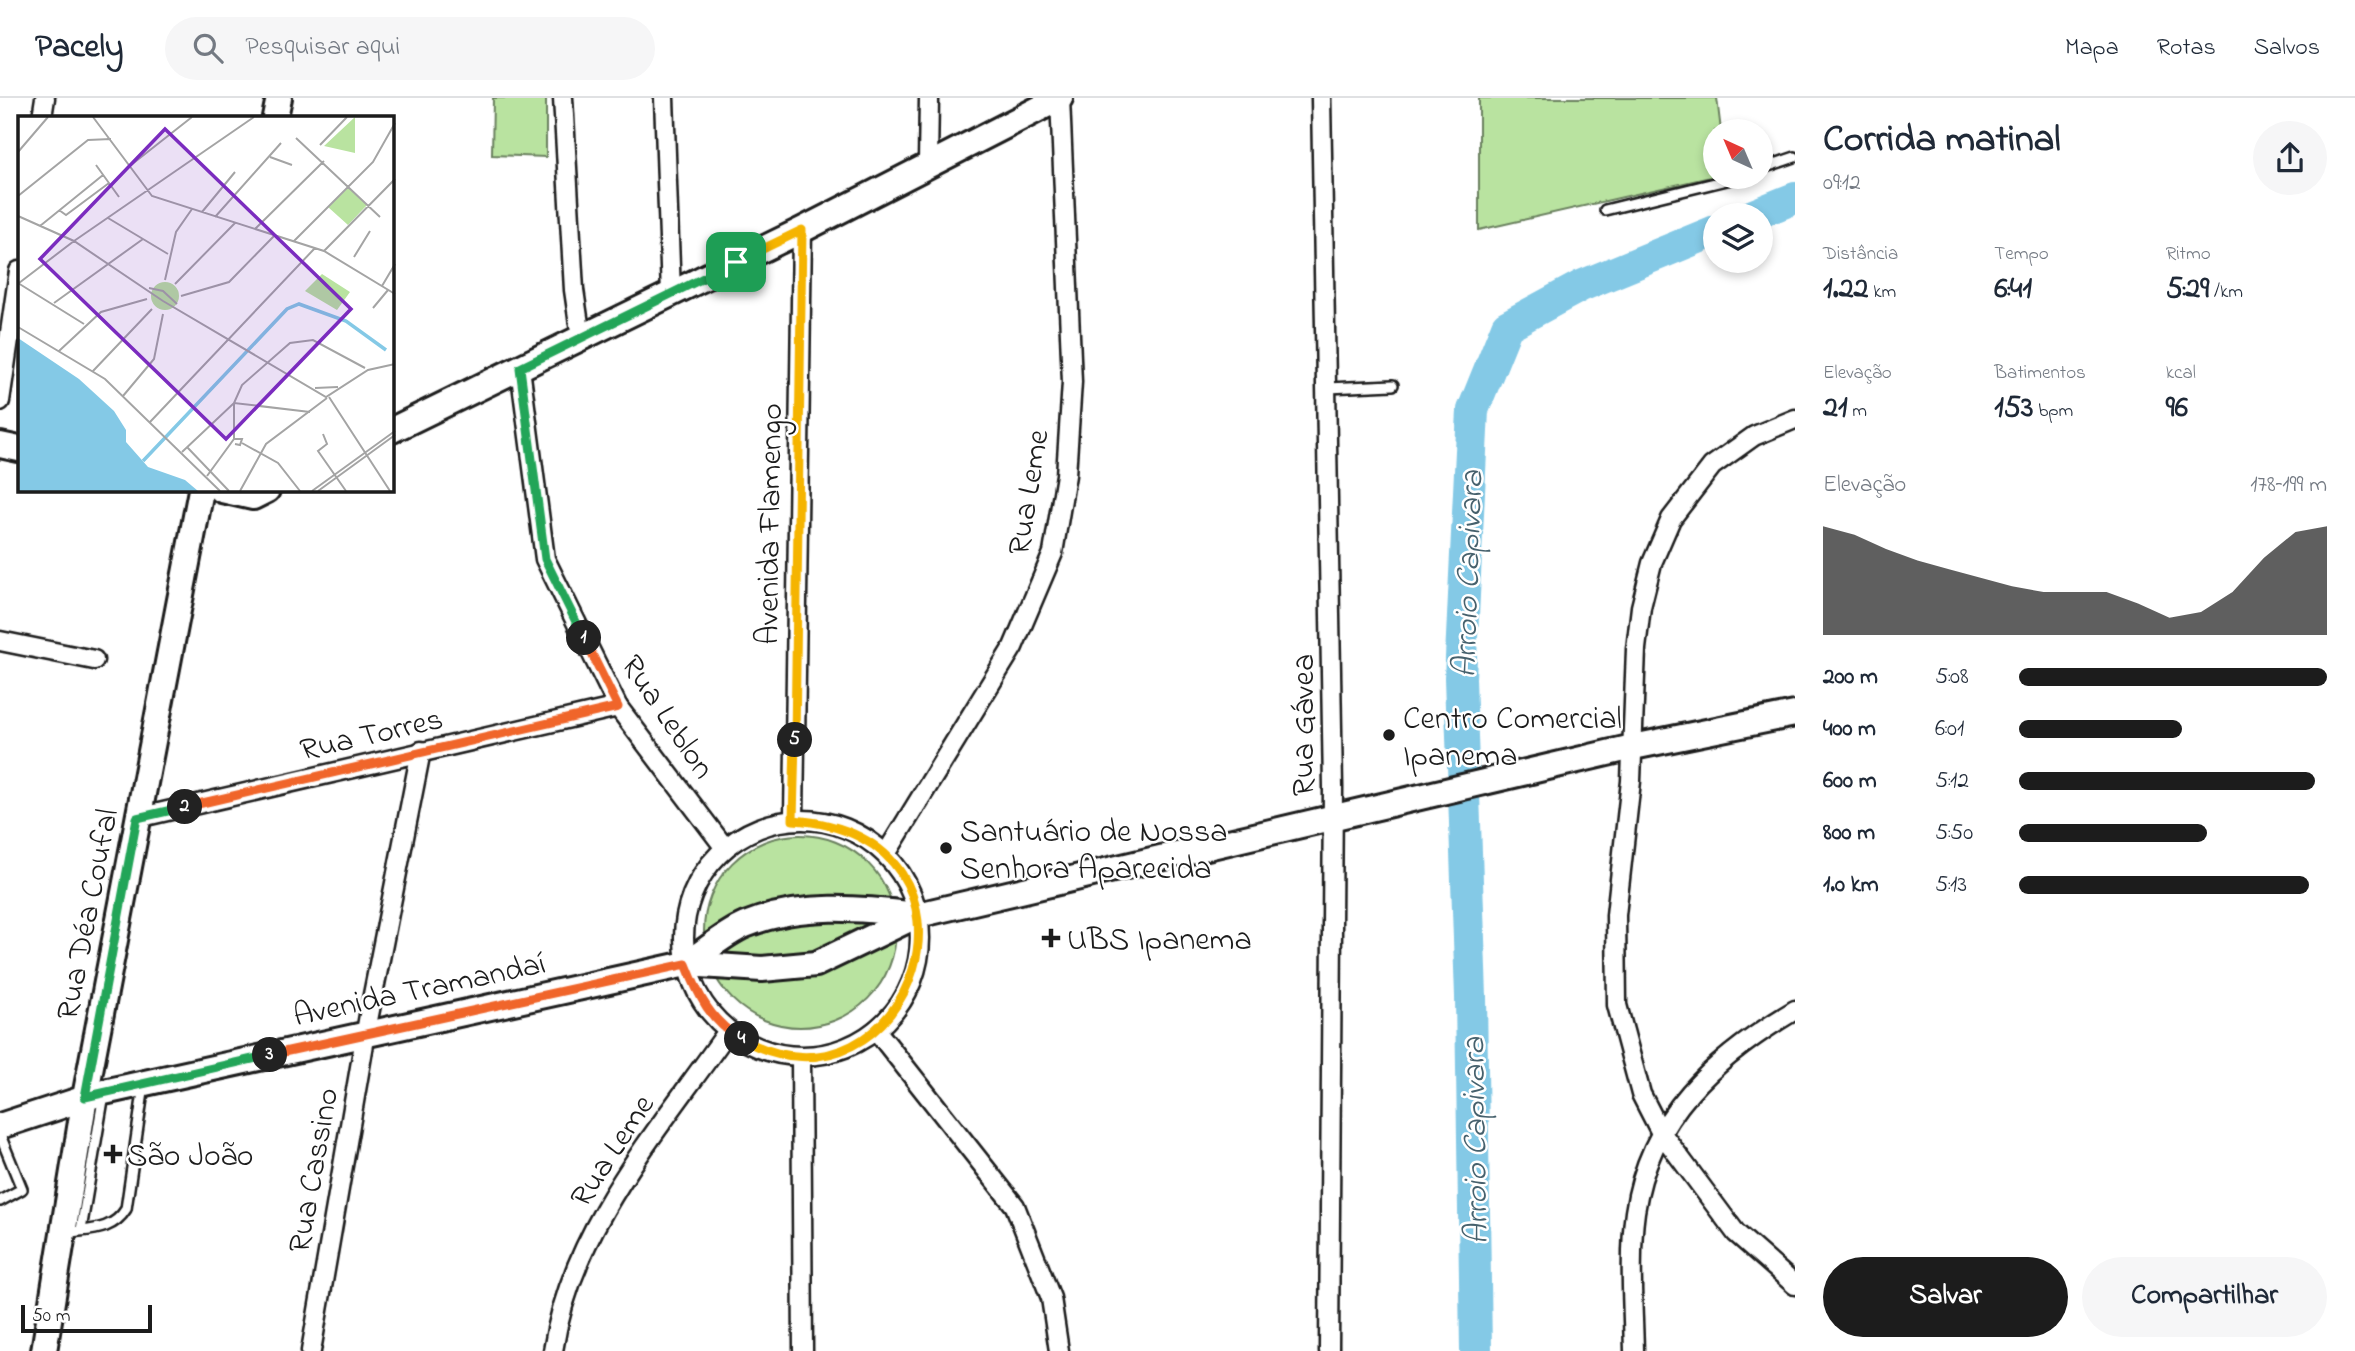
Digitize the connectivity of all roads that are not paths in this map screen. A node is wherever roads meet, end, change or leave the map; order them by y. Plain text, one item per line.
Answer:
1 (45, 98) edge
2 (279, 98) edge
3 (563, 98) edge
4 (664, 98) edge
5 (929, 98) edge
6 (1060, 98) edge
7 (1321, 98) edge
8 (42, 116) edge
9 (275, 116) edge
10 (1795, 157) edge
11 (928, 163) junction
12 (1773, 165) edge
13 (1703, 186) edge
14 (1605, 210) dead end
15 (802, 230) junction
16 (18, 278) edge
17 (671, 294) junction
18 (581, 338) junction
19 (520, 368) junction
20 (1393, 385) dead end
21 (1328, 388) junction
22 (0, 401) edge
23 (1795, 419) edge
24 (394, 429) edge
25 (201, 492) edge
26 (231, 492) edge
27 (263, 492) edge
28 (0, 640) edge
29 (94, 660) dead end
30 (618, 707) junction
31 (1795, 714) edge
32 (1633, 747) junction
33 (421, 751) junction
34 (1333, 817) junction
35 (137, 818) junction
36 (793, 820) junction
37 (725, 848) junction
38 (886, 854) junction
39 (867, 909) junction
40 (918, 915) junction
41 (733, 932) junction
42 (868, 939) junction
43 (686, 964) junction
44 (741, 967) junction
45 (1795, 1010) edge
46 (876, 1030) junction
47 (728, 1031) junction
48 (366, 1033) junction
49 (801, 1057) junction
50 (144, 1083) junction
51 (94, 1094) junction
52 (0, 1126) edge
53 (1660, 1131) junction
54 (0, 1135) edge
55 (0, 1200) edge
56 (72, 1231) junction
57 (1795, 1284) edge
58 (44, 1351) edge
59 (311, 1351) edge
60 (553, 1351) edge
61 (803, 1351) edge
62 (1059, 1351) edge
63 (1329, 1351) edge
64 (1634, 1351) edge

1 - 8 street
2 - 9 main road
3 - 18 street
4 - 17 street
5 - 11 street
6 - 11 main road
6 - 38 street, Rua Leme
7 - 21 street, Rua Gávea
10 - 12 lane
11 - 15 main road
13 - 14 lane
15 - 17 main road
15 - 36 street, Avenida Flamengo
16 - 22 street
17 - 18 main road
18 - 19 main road
19 - 24 main road
19 - 30 street, Rua Leblon
20 - 21 lane
21 - 34 street, Rua Gávea
23 - 32 street
25 - 35 main road, Rua Déa Coufal
26 - 27 main road
28 - 29 street
30 - 33 street, Rua Torres
30 - 37 street, Rua Leblon
31 - 32 main road, Avenida Tramandaí
32 - 34 main road, Avenida Tramandaí
32 - 53 street
33 - 35 street, Rua Torres
33 - 48 street, Rua Cassino
34 - 40 main road, Avenida Tramandaí
34 - 63 street, Rua Gávea
35 - 51 main road, Rua Déa Coufal
36 - 37 street
36 - 38 street
37 - 43 street
38 - 40 street
39 - 40 main road, Avenida Tramandaí
39 - 41 main road, Avenida Tramandaí
39 - 42 main road
40 - 42 main road, Avenida Tramandaí
40 - 46 street
41 - 43 main road, Avenida Tramandaí
41 - 44 main road
42 - 44 main road, Avenida Tramandaí
43 - 44 main road, Avenida Tramandaí
43 - 47 street
43 - 48 main road, Avenida Tramandaí
45 - 53 street
46 - 49 street
46 - 62 street
47 - 49 street
47 - 60 street, Rua Leme
48 - 50 main road, Avenida Tramandaí
48 - 59 street, Rua Cassino
49 - 61 street
50 - 51 main road, Avenida Tramandaí
50 - 56 lane
51 - 52 main road, Avenida Tramandaí
51 - 56 main road, Rua Déa Coufal
53 - 57 street
53 - 64 street
54 - 55 lane
56 - 58 main road, Rua Déa Coufal

